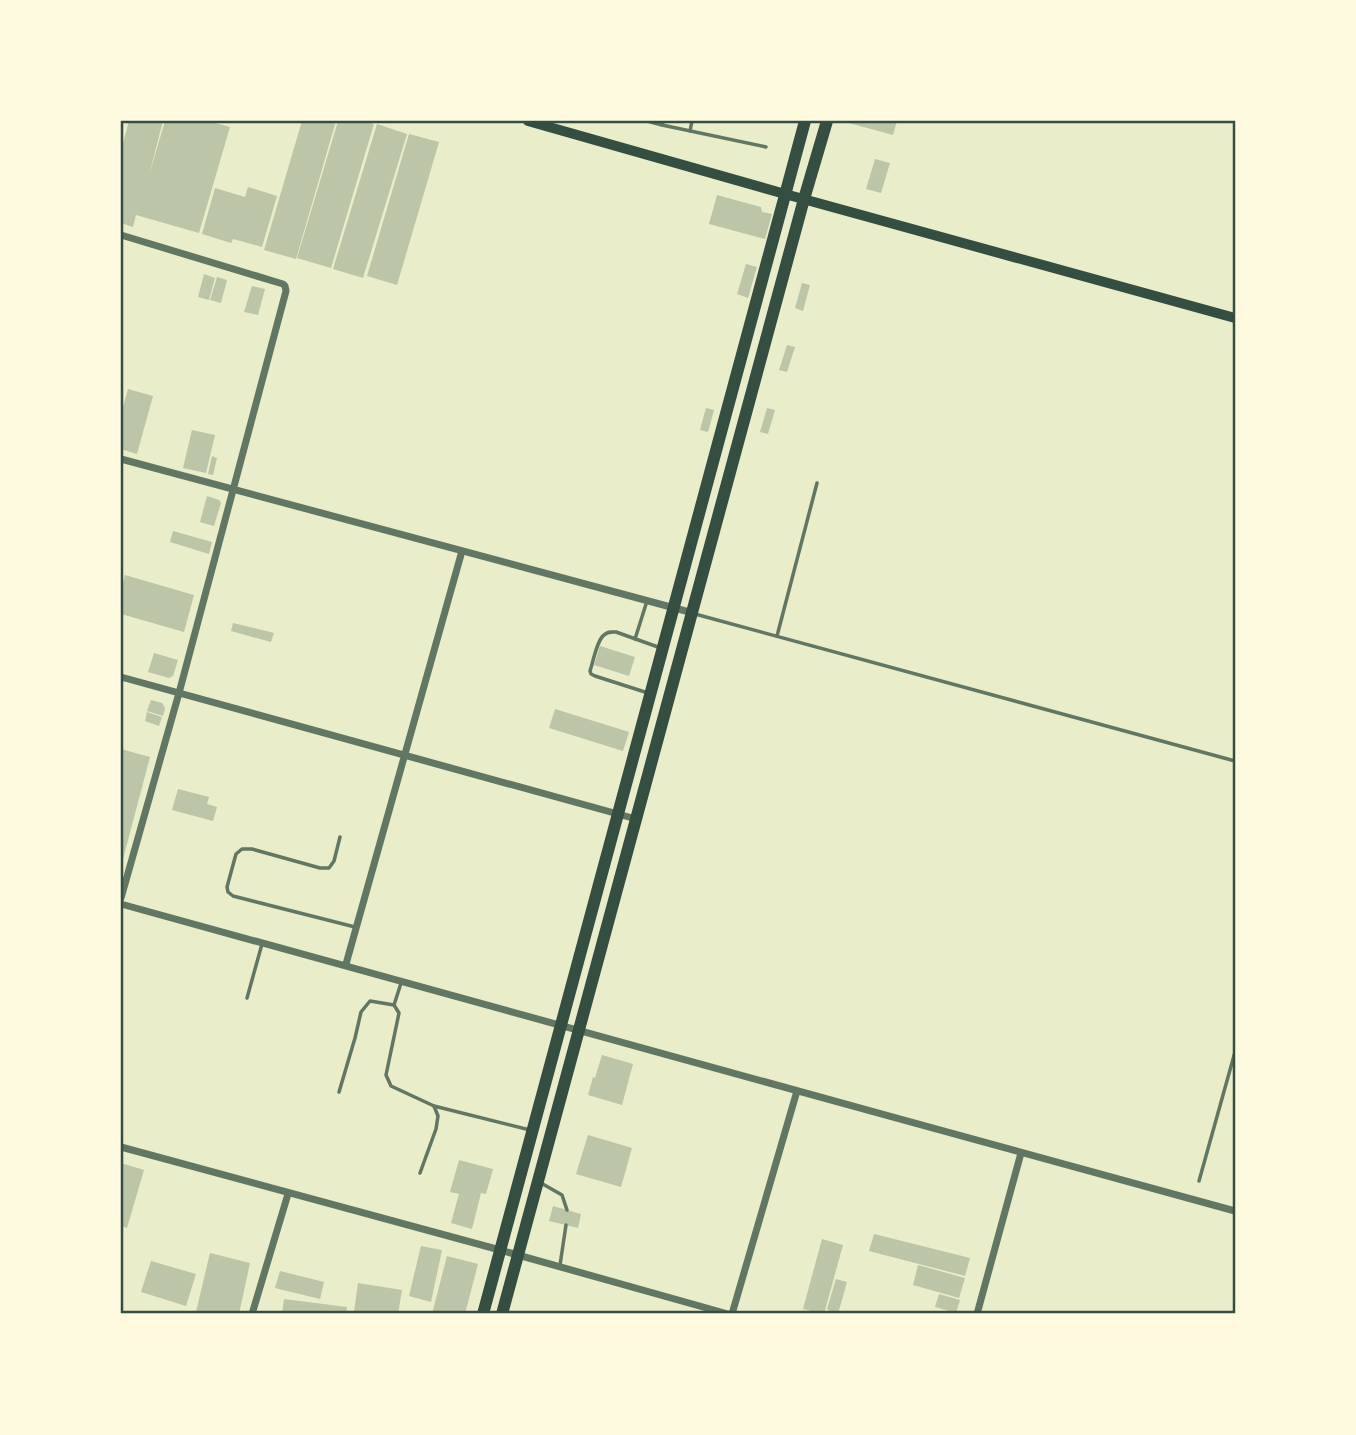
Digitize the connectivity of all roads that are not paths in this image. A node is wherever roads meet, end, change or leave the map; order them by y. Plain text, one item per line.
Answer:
1 (528, 121) edge
2 (647, 121) edge
3 (692, 121) edge
4 (805, 121) edge
5 (827, 121) edge
6 (663, 123) edge
7 (690, 131) junction
8 (766, 147) dead end
9 (785, 194) junction
10 (804, 199) junction
11 (121, 235) edge
12 (1235, 318) edge
13 (121, 459) edge
14 (817, 483) dead end
15 (233, 489) junction
16 (462, 551) junction
17 (647, 601) junction
18 (674, 608) junction
19 (693, 613) junction
20 (777, 636) junction
21 (635, 639) junction
22 (664, 649) junction
23 (121, 677) edge
24 (179, 693) junction
25 (651, 694) junction
26 (403, 756) junction
27 (1235, 761) edge
28 (619, 814) junction
29 (637, 820) junction
30 (340, 837) dead end
31 (121, 898) edge
32 (121, 904) edge
33 (357, 927) junction
34 (262, 942) junction
35 (346, 964) junction
36 (402, 980) junction
37 (247, 998) dead end
38 (394, 1005) junction
39 (560, 1024) junction
40 (578, 1030) junction
41 (1235, 1052) edge
42 (797, 1091) junction
43 (339, 1092) dead end
44 (434, 1107) junction
45 (532, 1130) junction
46 (121, 1147) edge
47 (1021, 1153) junction
48 (420, 1173) dead end
49 (538, 1181) junction
50 (1199, 1181) dead end
51 (288, 1194) junction
52 (567, 1210) dead end
53 (1235, 1211) edge
54 (566, 1225) dead end
55 (500, 1250) junction
56 (518, 1255) junction
57 (559, 1267) junction
58 (252, 1314) edge
59 (483, 1314) edge
60 (502, 1314) edge
61 (730, 1314) edge
62 (977, 1314) edge

1 - 9 main road
2 - 6 lane
3 - 7 lane
4 - 9 main road
5 - 10 main road
6 - 7 lane
7 - 8 lane
9 - 10 main road
9 - 18 main road
10 - 12 main road
10 - 19 main road
11 - 15 street
13 - 15 street
14 - 20 lane
15 - 16 street
15 - 24 street
16 - 17 street
16 - 26 street
17 - 18 street
17 - 21 lane
18 - 19 street
18 - 22 main road
19 - 20 lane
19 - 29 main road
20 - 27 lane
21 - 22 lane
21 - 25 lane
22 - 25 main road
23 - 24 street
24 - 26 street
24 - 31 street
25 - 28 main road
26 - 28 street
26 - 33 street
28 - 29 street
28 - 39 main road
29 - 40 main road
30 - 33 lane
32 - 34 street
33 - 35 street
34 - 35 street
34 - 37 lane
35 - 36 street
36 - 38 lane
36 - 39 street
38 - 43 lane
38 - 44 lane
39 - 40 street
39 - 45 main road
40 - 42 street
40 - 49 main road
41 - 50 lane
42 - 47 street
42 - 61 street
44 - 45 lane
44 - 48 lane
45 - 55 main road
46 - 51 street
47 - 53 street
47 - 62 street
49 - 52 lane
49 - 56 main road
51 - 55 street
51 - 58 street
54 - 57 lane
55 - 56 street
55 - 59 main road
56 - 57 street
56 - 60 main road
57 - 61 street

